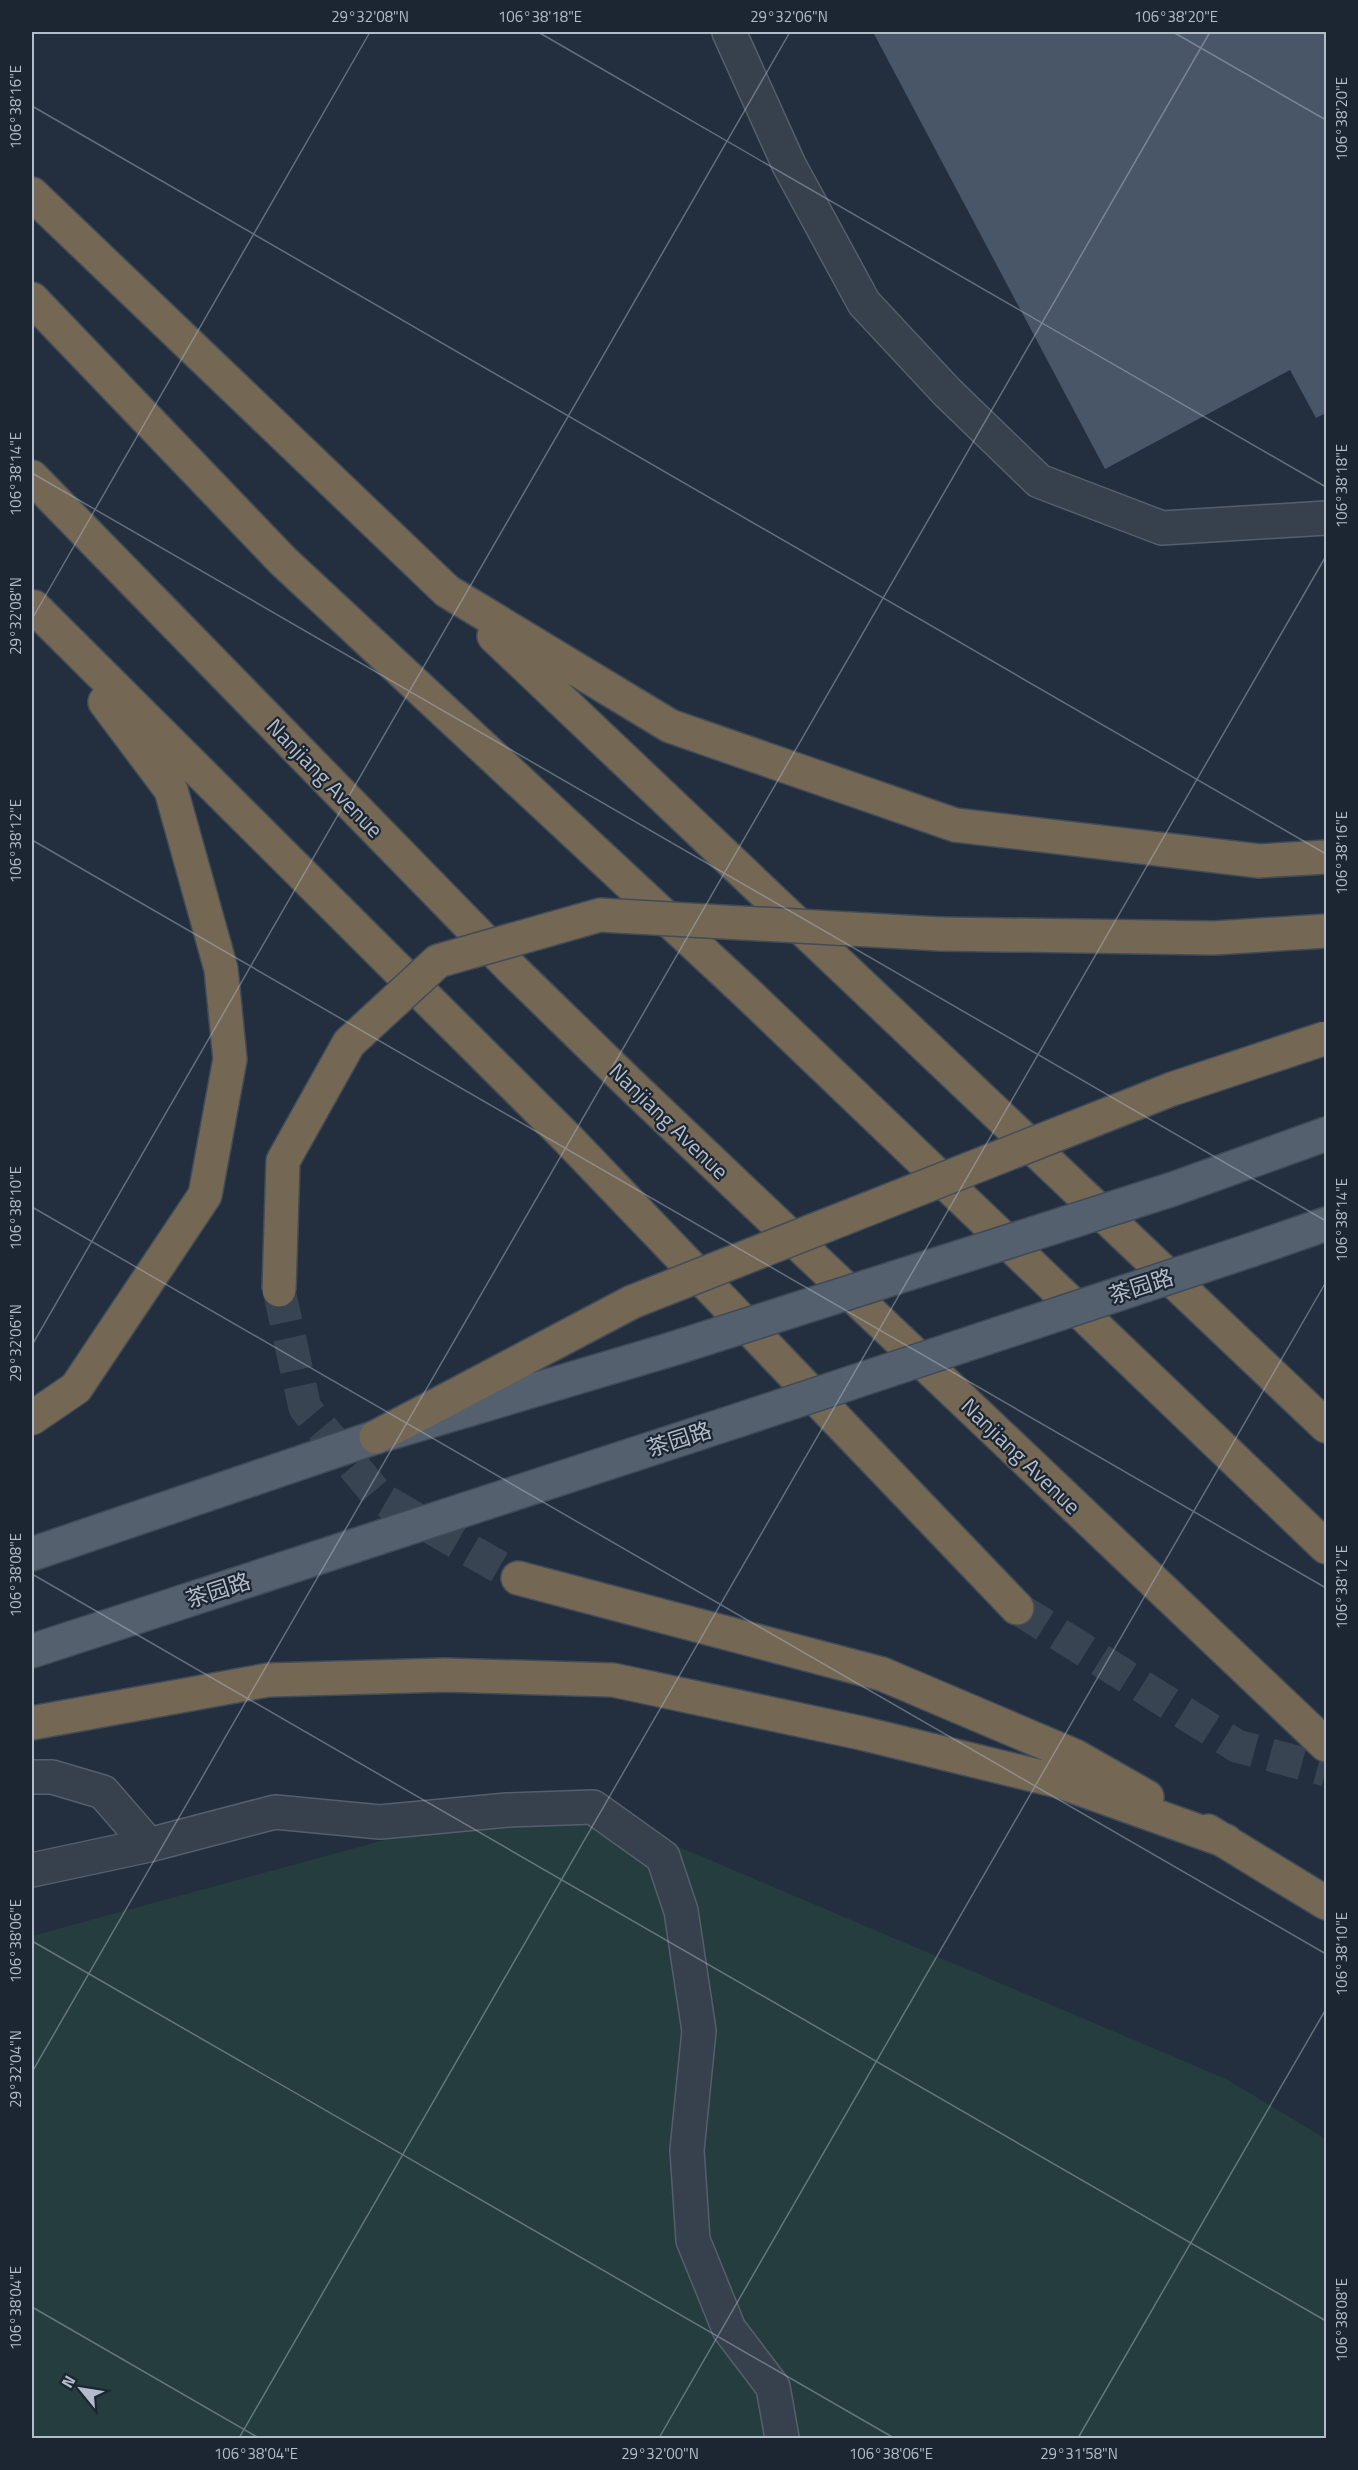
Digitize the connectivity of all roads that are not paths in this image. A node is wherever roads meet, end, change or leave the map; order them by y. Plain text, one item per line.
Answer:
1 (729, 32) edge
2 (32, 194) edge
3 (32, 299) edge
4 (32, 477) edge
5 (1326, 518) edge
6 (447, 591) junction
7 (33, 606) edge
8 (1326, 857) edge
9 (1326, 931) edge
10 (1326, 1038) edge
11 (1326, 1134) edge
12 (1326, 1224) edge
13 (279, 1290) tunnel mouth
14 (32, 1418) edge
15 (1326, 1426) edge
16 (376, 1437) junction
17 (1326, 1547) edge
18 (32, 1554) edge
19 (518, 1578) tunnel mouth
20 (1017, 1608) tunnel mouth
21 (32, 1652) edge
22 (32, 1723) edge
23 (1326, 1745) edge
24 (32, 1778) edge
25 (1226, 1841) junction
26 (149, 1845) junction
27 (32, 1870) edge
28 (1326, 1904) edge
29 (782, 2439) edge

1 - 5 street
2 - 6 highway
3 - 17 highway
4 - 23 highway, Nanjiang Avenue
6 - 8 highway
6 - 15 highway
7 - 14 highway
7 - 20 highway
9 - 13 highway, bridge
10 - 16 highway, bridge
11 - 16 main road, bridge
12 - 21 main road, 茶园路, bridge
16 - 18 main road
19 - 25 highway
22 - 25 highway
24 - 26 street
25 - 28 highway
26 - 27 street
26 - 29 street

